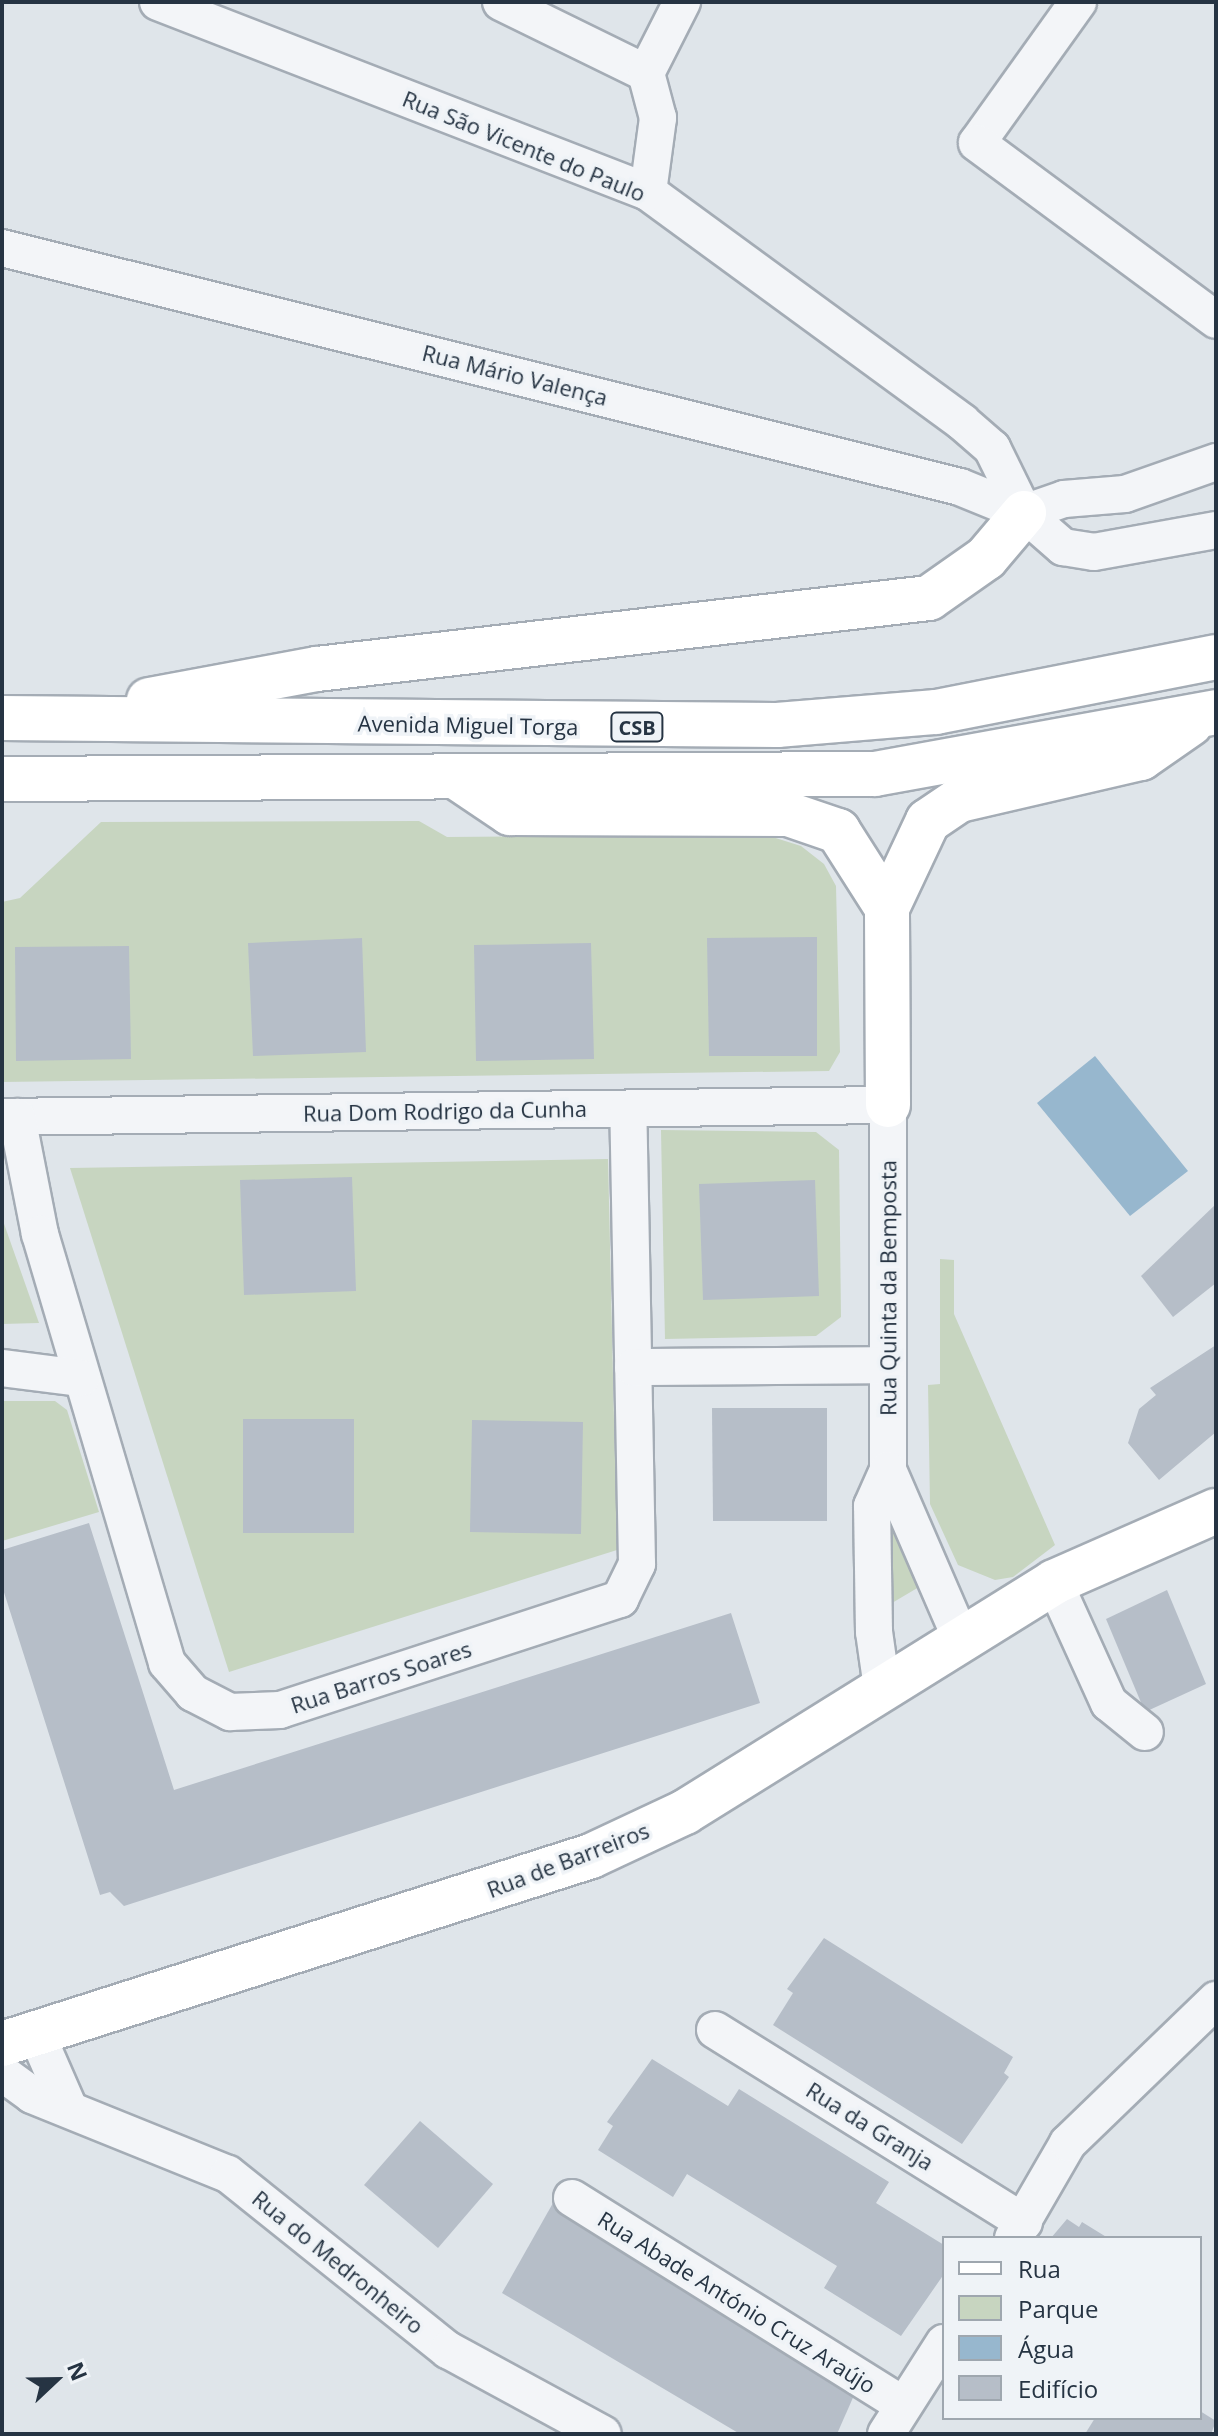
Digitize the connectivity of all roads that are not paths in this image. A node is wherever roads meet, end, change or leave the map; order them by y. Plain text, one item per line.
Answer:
1 (158, 2) edge
2 (501, 2) edge
3 (682, 2) edge
4 (1078, 2) edge
5 (646, 73) junction
6 (648, 192) junction
7 (2, 248) edge
8 (1216, 320) edge
9 (1216, 462) edge
10 (1024, 513) junction
11 (1216, 530) edge
12 (1216, 657) edge
13 (1212, 712) edge
14 (52, 717) junction
15 (2, 718) edge
16 (458, 778) junction
17 (2, 779) edge
18 (887, 908) junction
19 (888, 1105) junction
20 (628, 1109) junction
21 (9, 1117) edge
22 (888, 1365) junction
23 (633, 1367) junction
24 (2, 1368) edge
25 (81, 1378) junction
26 (888, 1470) junction
27 (1216, 1511) edge
28 (1054, 1582) junction
29 (961, 1639) junction
30 (882, 1688) junction
31 (1145, 1732) dead end
32 (1216, 2000) edge
33 (715, 2030) dead end
34 (19, 2038) edge
35 (2, 2073) edge
36 (67, 2104) junction
37 (572, 2198) dead end
38 (1018, 2230) edge
39 (942, 2346) edge
40 (894, 2420) edge
41 (603, 2434) edge

1 - 6 street, Rua São Vicente do Paulo
2 - 5 street
3 - 5 street
4 - 8 street
5 - 6 street
6 - 10 street, Rua São Vicente do Paulo
7 - 10 street, Rua Mário Valença
9 - 10 street
10 - 11 street
10 - 14 main road
12 - 14 main road, Avenida Miguel Torga / CSB
13 - 16 main road
13 - 18 main road
14 - 15 main road, Avenida Miguel Torga / CSB
16 - 17 main road
16 - 18 main road
18 - 19 main road
19 - 20 street, Rua Dom Rodrigo da Cunha
19 - 22 street, Rua Quinta da Bemposta
20 - 21 street, Rua Dom Rodrigo da Cunha
20 - 23 street, Rua Barros Soares
21 - 25 street, Rua Barros Soares
22 - 23 street
22 - 26 street, Rua Quinta da Bemposta
23 - 25 street, Rua Barros Soares
24 - 25 street
26 - 29 street, Rua Quinta da Bemposta
26 - 30 street, Rua Quinta da Bemposta
27 - 28 main road, Rua de Barreiros
28 - 29 main road, Rua de Barreiros
28 - 31 street
29 - 30 main road, Rua de Barreiros
30 - 34 main road, Rua de Barreiros
32 - 38 street
33 - 38 street, Rua da Granja
34 - 36 street
35 - 36 street, Rua do Medronheiro
36 - 41 street, Rua do Medronheiro
37 - 40 street, Rua Abade António Cruz Araújo
39 - 40 street

